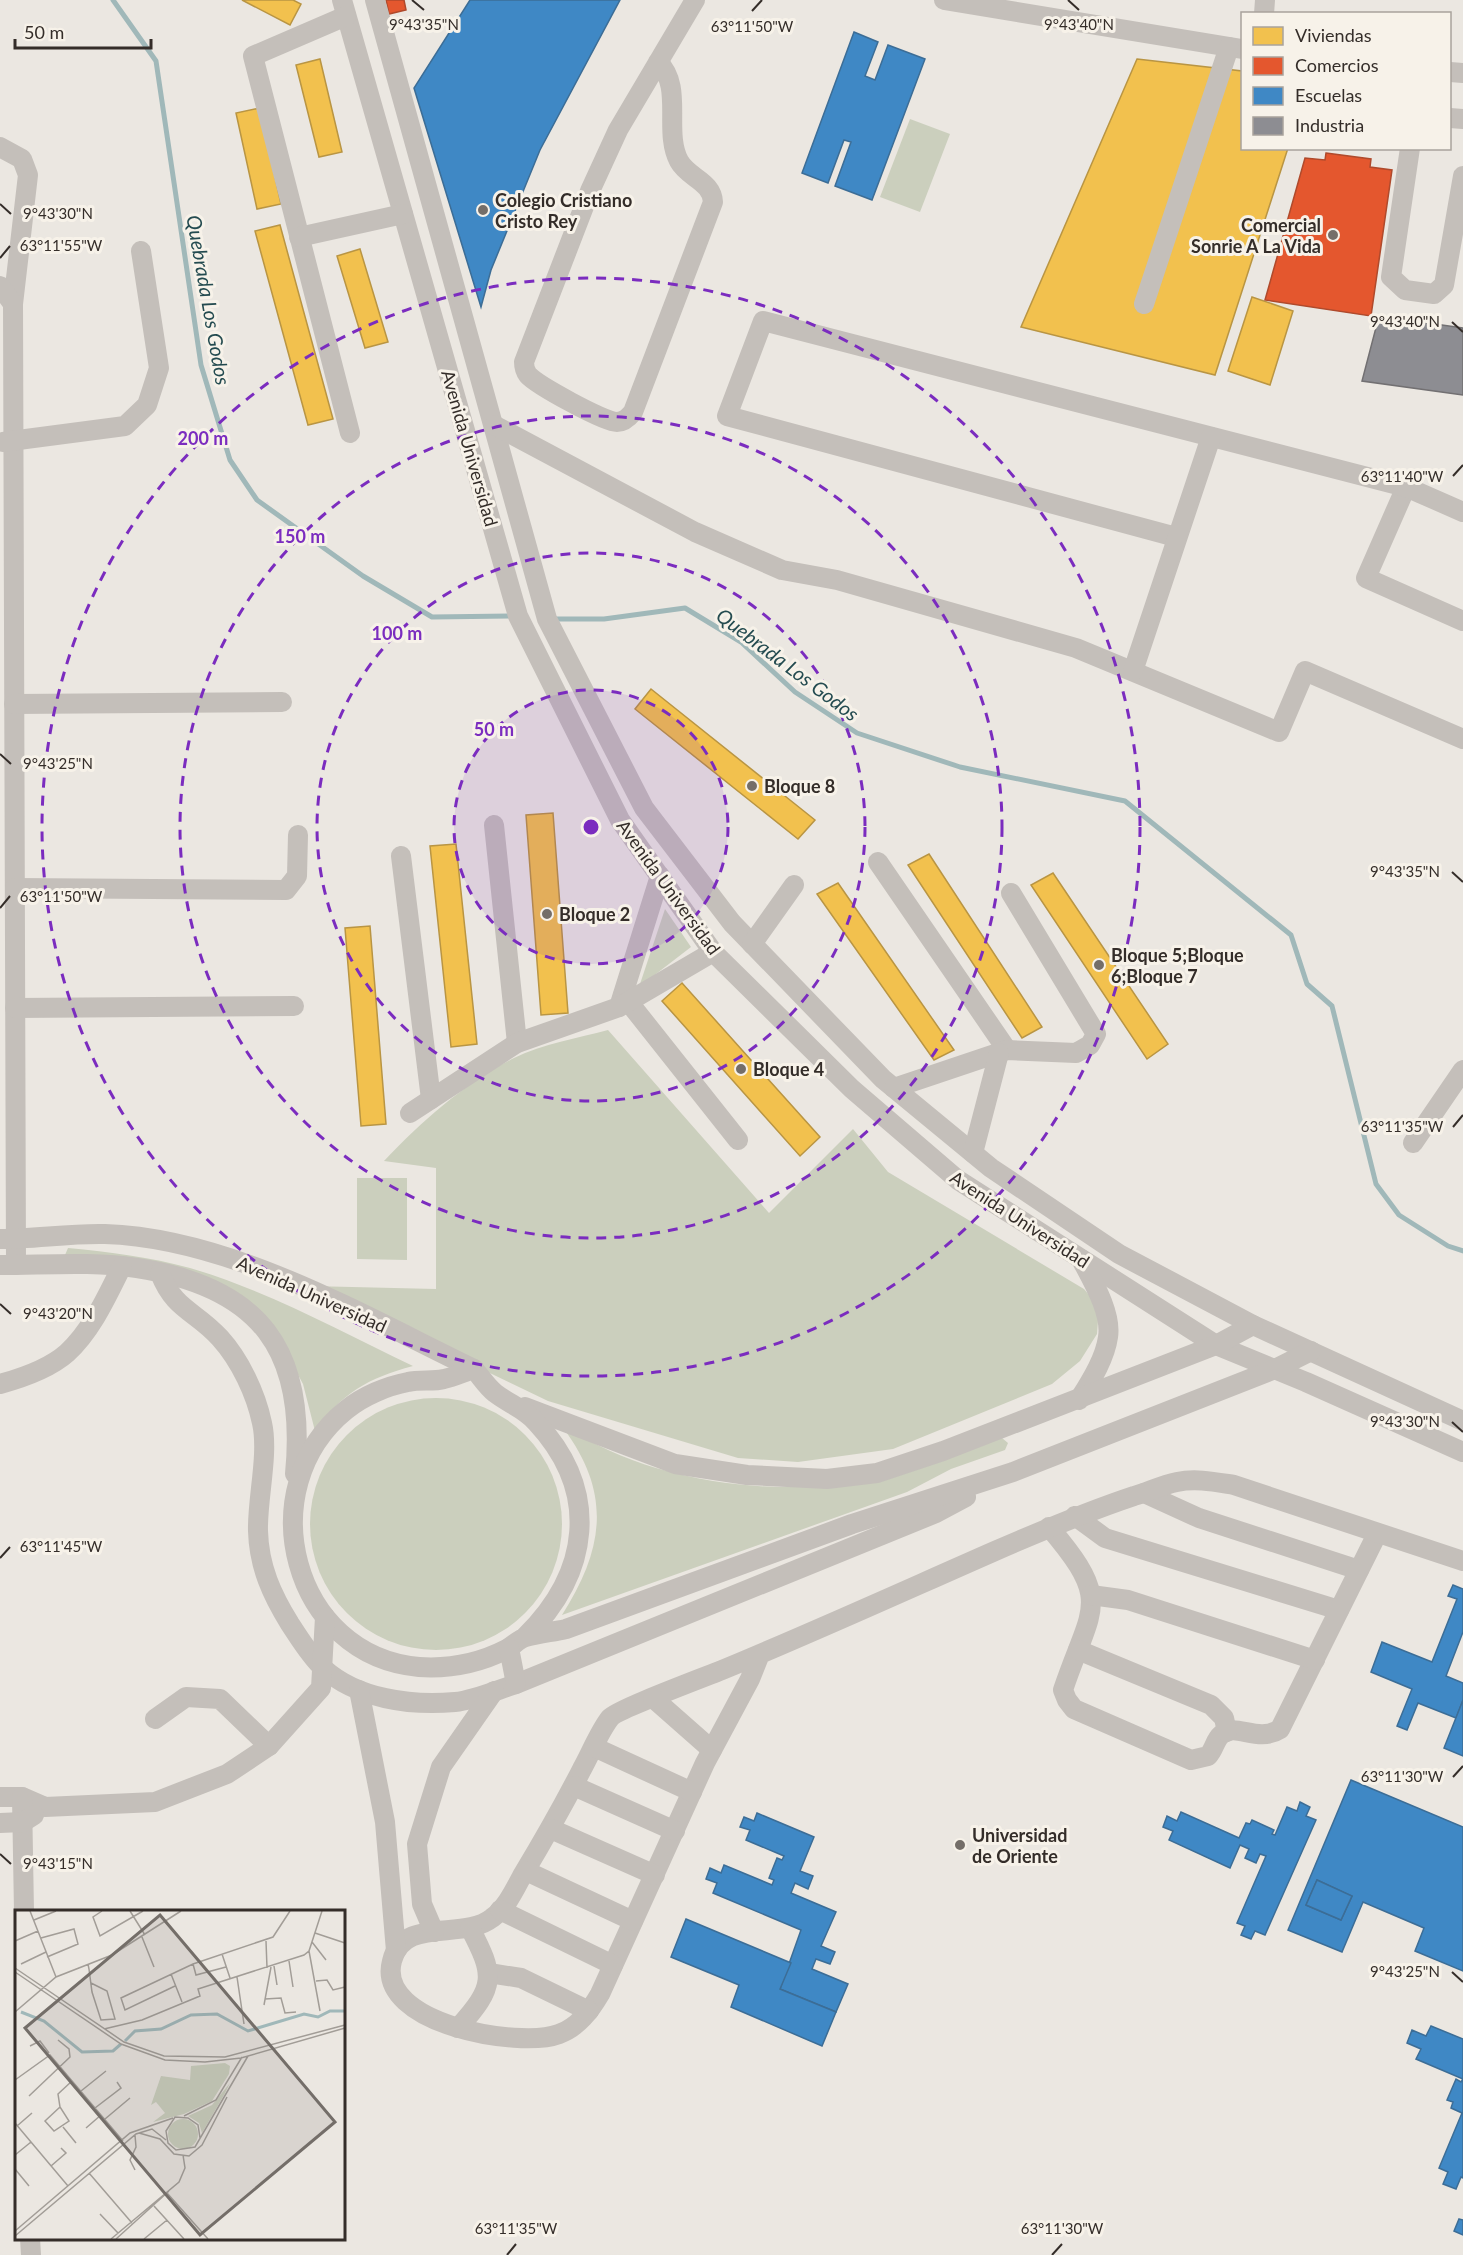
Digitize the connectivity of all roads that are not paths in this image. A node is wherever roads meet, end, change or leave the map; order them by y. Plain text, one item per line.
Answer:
1 (375, 0) edge
2 (695, 0) edge
3 (944, 0) edge
4 (344, 8) edge
5 (1236, 48) edge
6 (658, 62) junction
7 (0, 147) edge
8 (1410, 150) edge
9 (1463, 177) edge
10 (403, 214) junction
11 (299, 237) junction
12 (141, 251) dead end
13 (0, 286) edge
14 (13, 304) junction
15 (1144, 304) dead end
16 (494, 425) junction
17 (350, 433) dead end
18 (1211, 437) junction
19 (7, 442) edge
20 (1406, 487) junction
21 (1463, 512) edge
22 (1176, 537) junction
23 (7, 590) edge
24 (1463, 621) edge
25 (1133, 671) junction
26 (282, 702) dead end
27 (14, 704) junction
28 (1463, 739) edge
29 (494, 825) dead end
30 (298, 835) dead end
31 (401, 856) dead end
32 (878, 862) dead end
33 (660, 876) junction
34 (794, 885) dead end
35 (15, 888) junction
36 (1011, 893) dead end
37 (752, 944) junction
38 (713, 952) junction
39 (8, 963) edge
40 (623, 1001) junction
41 (294, 1006) dead end
42 (15, 1008) junction
43 (517, 1043) junction
44 (1003, 1052) junction
45 (1463, 1070) edge
46 (894, 1088) junction
47 (431, 1099) junction
48 (410, 1113) dead end
49 (738, 1140) dead end
50 (1413, 1143) dead end
51 (973, 1154) junction
52 (8, 1239) edge
53 (1081, 1259) junction
54 (8, 1265) edge
55 (122, 1266) junction
56 (160, 1273) junction
57 (1253, 1325) junction
58 (1216, 1345) junction
59 (1311, 1351) junction
60 (474, 1369) junction
61 (1275, 1369) junction
62 (0, 1384) edge
63 (1079, 1400) junction
64 (513, 1403) junction
65 (1463, 1421) edge
66 (1463, 1452) edge
67 (1013, 1472) junction
68 (1144, 1493) junction
69 (293, 1494) junction
70 (1075, 1516) junction
71 (1049, 1527) junction
72 (1377, 1534) junction
73 (1463, 1561) edge
74 (1359, 1569) junction
75 (1091, 1595) junction
76 (1339, 1610) junction
77 (325, 1617) junction
78 (517, 1643) junction
79 (1078, 1650) junction
80 (760, 1654) junction
81 (1315, 1660) junction
82 (323, 1668) junction
83 (516, 1684) junction
84 (359, 1690) junction
85 (494, 1691) junction
86 (653, 1698) junction
87 (155, 1719) dead end
88 (1227, 1732) junction
89 (269, 1746) junction
90 (594, 1747) junction
91 (712, 1750) junction
92 (574, 1786) junction
93 (692, 1792) junction
94 (0, 1797) edge
95 (21, 1797) junction
96 (45, 1807) junction
97 (23, 1822) junction
98 (0, 1823) edge
99 (551, 1829) junction
100 (675, 1831) junction
101 (525, 1871) junction
102 (655, 1875) junction
103 (24, 1910) edge
104 (500, 1910) junction
105 (633, 1921) junction
106 (470, 1928) junction
107 (434, 1932) junction
108 (396, 1951) junction
109 (613, 1965) junction
110 (489, 1973) junction
111 (589, 2011) junction
112 (458, 2028) junction
113 (30, 2240) edge
114 (31, 2255) edge

1 - 16 street, Avenida Universidad
2 - 6 street
3 - 5 street
4 - 10 street, Avenida Universidad
4 - 11 street
5 - 15 street
6 - 6 street
7 - 14 street
8 - 9 street
10 - 11 street
10 - 33 street, Avenida Universidad
11 - 17 street
12 - 19 street
13 - 14 street
14 - 19 street
16 - 25 street
16 - 37 street, Avenida Universidad
18 - 20 street
18 - 22 street
18 - 22 street
19 - 23 street
20 - 21 street
20 - 24 street
22 - 25 street
23 - 27 street
25 - 28 street
26 - 27 street
27 - 35 street
29 - 43 street
30 - 35 street
31 - 47 street
32 - 44 street
33 - 38 street, Avenida Universidad
33 - 40 street
34 - 37 street
35 - 39 street
36 - 44 street
37 - 46 street, Avenida Universidad
38 - 40 street
38 - 53 street, Avenida Universidad
39 - 42 street
40 - 43 street
40 - 49 street
41 - 42 street
42 - 52 street
43 - 47 street
44 - 46 street
44 - 51 street
45 - 50 street
46 - 51 street, Avenida Universidad
47 - 48 street
51 - 57 street, Avenida Universidad
52 - 54 street
52 - 60 street, Avenida Universidad
53 - 58 street, Avenida Universidad
53 - 63 street
54 - 55 street, Avenida Universidad
55 - 56 street, Avenida Universidad
55 - 62 street
56 - 69 street, Avenida Universidad
56 - 82 street
57 - 58 street
57 - 59 street, Avenida Universidad
58 - 61 street, Avenida Universidad
58 - 63 street
59 - 61 street
59 - 65 street, Avenida Universidad
60 - 64 street
60 - 69 street
61 - 66 street, Avenida Universidad
61 - 67 street
63 - 64 street
64 - 78 street
67 - 78 street
67 - 83 street
68 - 70 street
68 - 72 street
68 - 74 street
69 - 77 street
70 - 71 street
70 - 76 street
71 - 75 street
71 - 80 street
72 - 73 street
72 - 74 street
74 - 76 street
75 - 79 street
75 - 81 street
76 - 81 street
77 - 78 street
77 - 82 street
78 - 83 street
79 - 88 street
79 - 88 street
80 - 86 street
80 - 91 street
81 - 88 street
82 - 84 street
82 - 89 street
83 - 85 street
84 - 85 street
84 - 108 street
85 - 107 street
86 - 90 street
86 - 91 street
87 - 89 street
89 - 96 street
90 - 92 street
90 - 93 street
91 - 93 street
92 - 99 street
92 - 100 street
93 - 100 street
94 - 95 street
95 - 96 street
95 - 97 street
96 - 97 street
97 - 98 street
97 - 103 street
99 - 101 street
99 - 102 street
100 - 102 street
101 - 104 street
101 - 105 street
102 - 105 street
104 - 106 street
104 - 109 street
105 - 109 street
106 - 107 street
106 - 110 street
107 - 108 street
108 - 112 street
109 - 111 street
110 - 111 street
110 - 112 street
111 - 112 street
113 - 114 street

